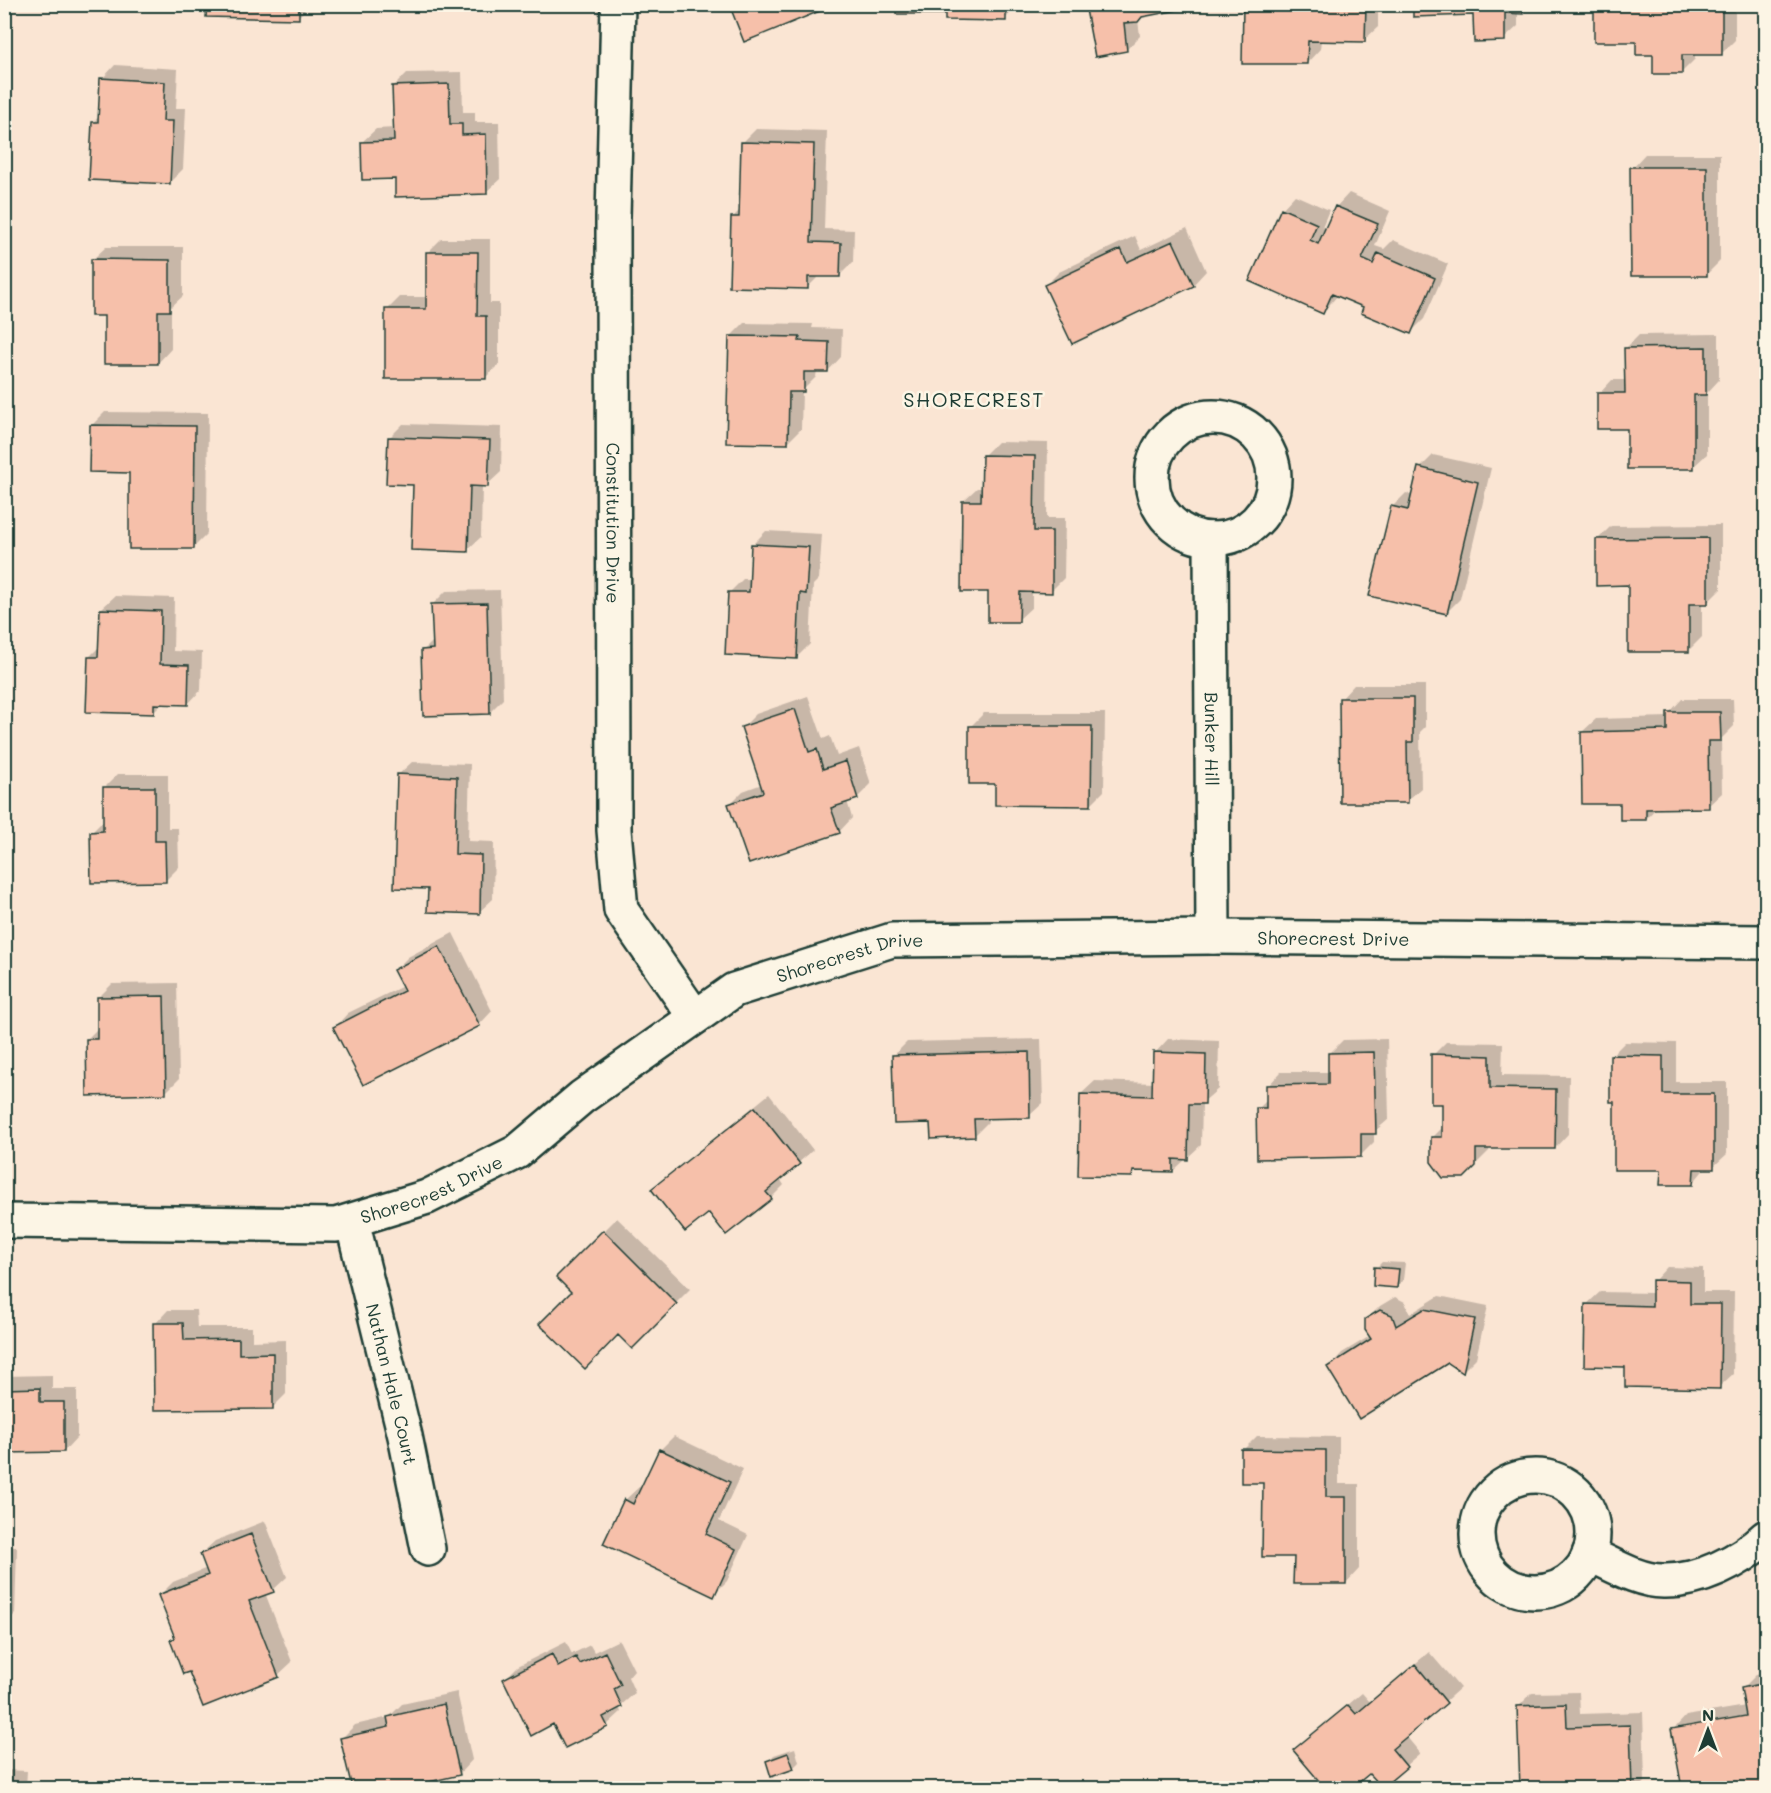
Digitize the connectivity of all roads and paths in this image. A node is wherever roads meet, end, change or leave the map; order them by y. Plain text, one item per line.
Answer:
1 (618, 4) edge
2 (1211, 539) dead end
3 (1213, 937) junction
4 (1767, 942) edge
5 (695, 1017) junction
6 (4, 1221) edge
7 (352, 1221) junction
8 (1767, 1537) edge
9 (428, 1549) dead end
10 (1589, 1554) dead end

1 - 5 street, Constitution Drive
2 - 3 street, Bunker Hill
3 - 4 street, Shorecrest Drive
3 - 5 street, Shorecrest Drive
5 - 7 street, Shorecrest Drive
6 - 7 street, Shorecrest Drive
7 - 9 street, Nathan Hale Court
8 - 10 street

